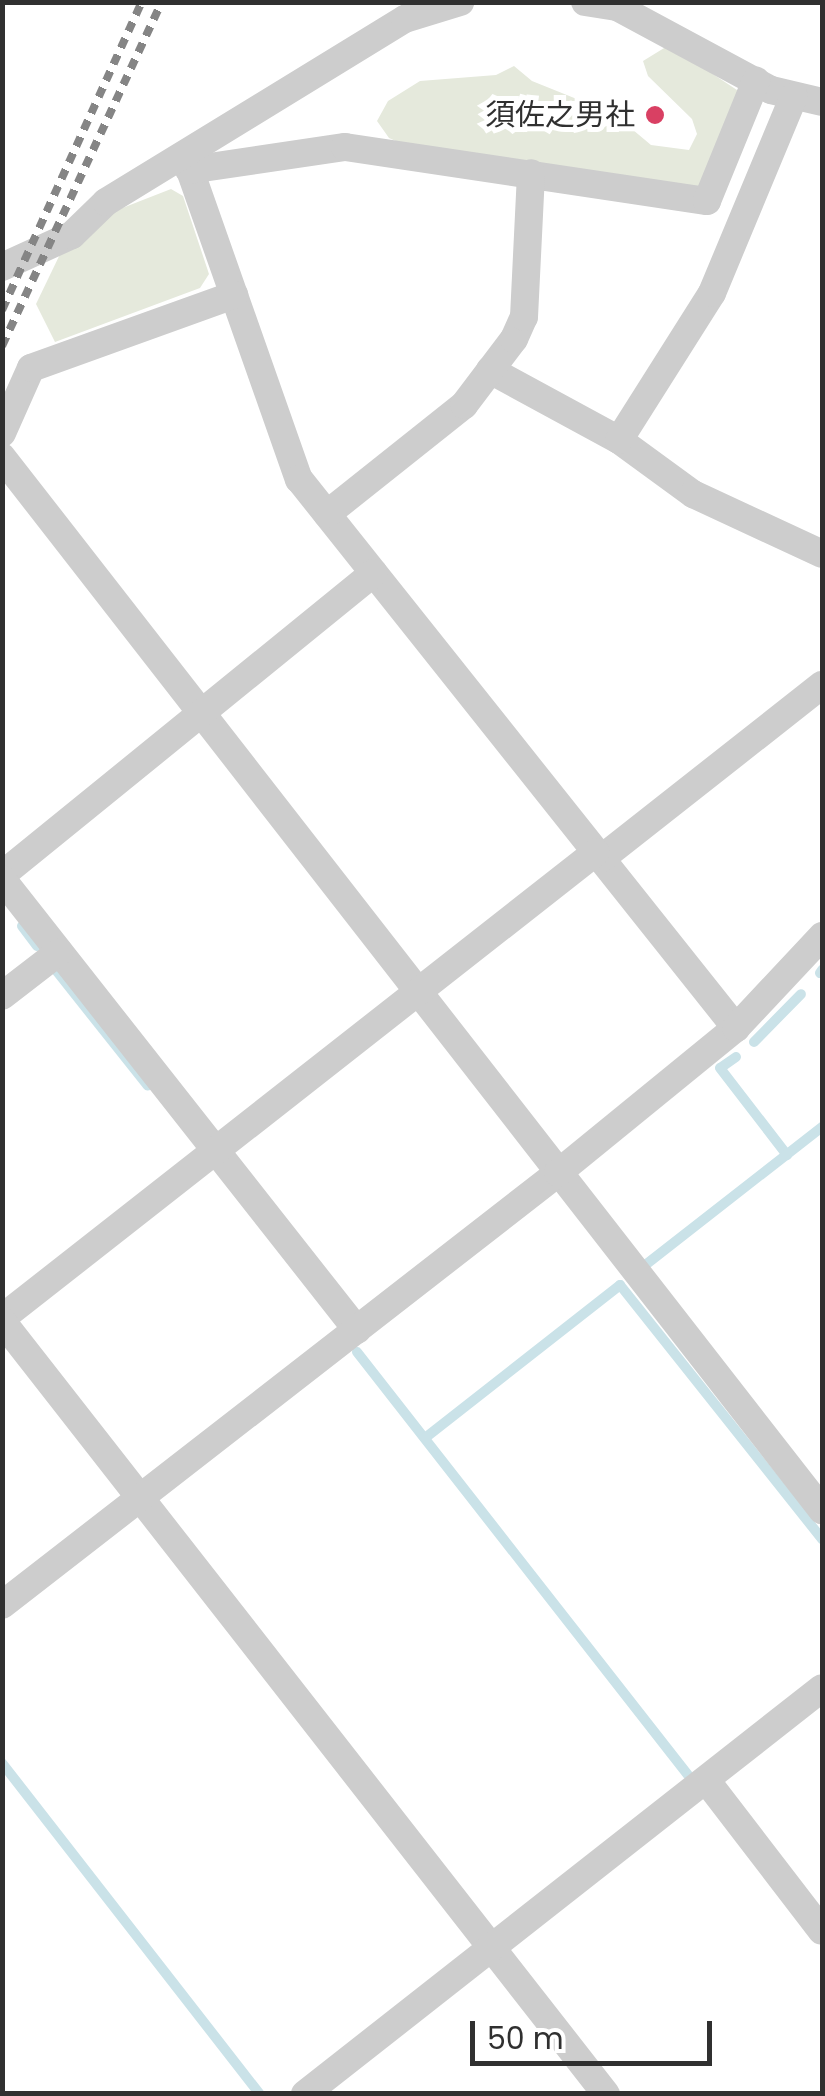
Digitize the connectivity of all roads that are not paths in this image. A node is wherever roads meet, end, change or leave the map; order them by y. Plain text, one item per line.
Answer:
1 (460, 2) edge
2 (585, 2) edge
3 (756, 81) junction
4 (794, 96) junction
5 (822, 102) edge
6 (187, 163) junction
7 (530, 173) junction
8 (2, 267) edge
9 (234, 295) junction
10 (490, 370) junction
11 (2, 433) edge
12 (618, 440) junction
13 (2, 457) edge
14 (327, 514) junction
15 (822, 554) edge
16 (374, 573) junction
17 (822, 685) edge
18 (202, 714) junction
19 (599, 855) junction
20 (2, 877) edge
21 (822, 936) edge
22 (60, 952) junction
23 (417, 991) junction
24 (2, 996) edge
25 (736, 1028) junction
26 (216, 1151) junction
27 (558, 1174) junction
28 (2, 1320) edge
29 (357, 1330) junction
30 (140, 1498) junction
31 (822, 1510) edge
32 (2, 1605) edge
33 (822, 1688) edge
34 (706, 1780) junction
35 (822, 1932) edge
36 (492, 1948) junction
37 (305, 2094) edge
38 (606, 2094) edge

1 - 6 street
2 - 3 street
3 - 4 street
3 - 7 street
4 - 5 street
4 - 12 street
6 - 7 street
6 - 8 street
6 - 9 street
7 - 10 street
9 - 11 street
9 - 14 street
10 - 12 street
10 - 14 street
12 - 15 street
13 - 18 street
14 - 16 street
16 - 18 street
16 - 19 street
17 - 19 street
18 - 20 street
18 - 23 street
19 - 23 street
19 - 25 street
20 - 22 street
21 - 25 street
22 - 24 street
22 - 26 street
23 - 26 street
23 - 27 street
25 - 27 street
26 - 28 street
26 - 29 street
27 - 29 street
27 - 31 street
28 - 30 street
29 - 30 street
30 - 32 street
30 - 36 street
33 - 34 street
34 - 35 street
34 - 36 street
36 - 37 street
36 - 38 street

